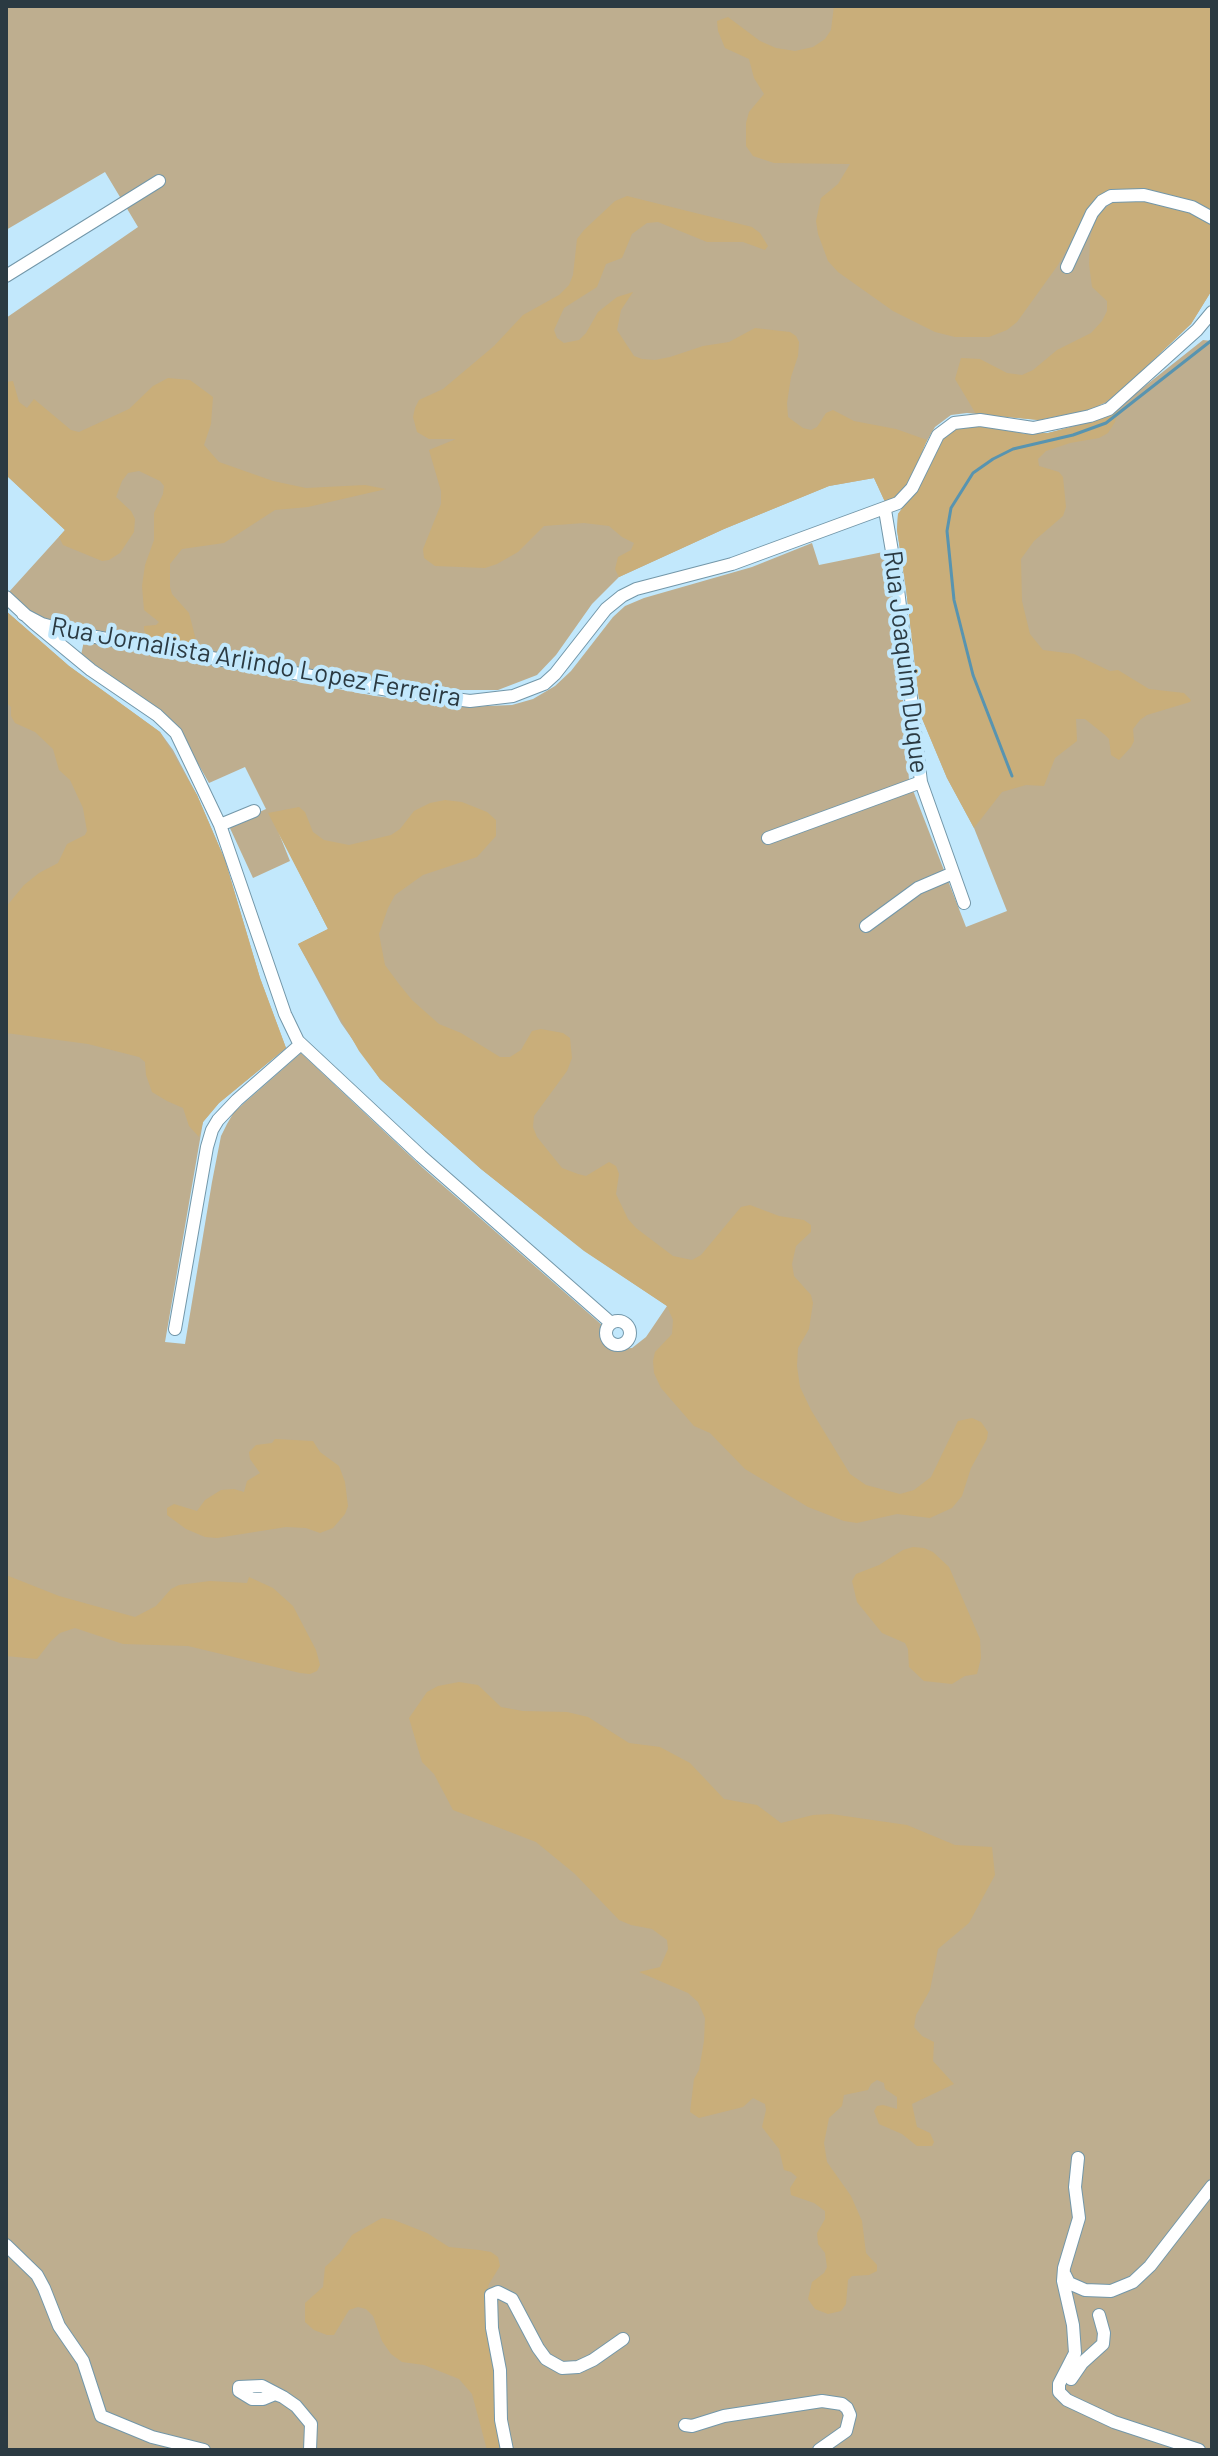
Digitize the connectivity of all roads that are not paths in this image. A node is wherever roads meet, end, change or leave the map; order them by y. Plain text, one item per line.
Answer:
1 (159, 181) dead end
2 (1212, 218) edge
3 (1067, 267) dead end
4 (6, 276) edge
5 (1212, 312) edge
6 (885, 510) junction
7 (6, 597) edge
8 (23, 614) junction
9 (921, 782) junction
10 (254, 811) dead end
11 (220, 825) junction
12 (768, 838) dead end
13 (953, 873) junction
14 (964, 903) dead end
15 (866, 926) dead end
16 (301, 1044) junction
17 (611, 1323) dead end
18 (175, 1329) dead end
19 (1078, 2158) dead end
20 (1212, 2186) edge
21 (6, 2245) edge
22 (1064, 2268) junction
23 (1099, 2315) dead end
24 (623, 2339) dead end
25 (1058, 2388) junction
26 (283, 2397) dead end
27 (685, 2425) dead end
28 (165, 2441) junction
29 (176, 2450) edge
30 (204, 2450) edge
31 (310, 2450) edge
32 (507, 2450) edge
33 (819, 2450) edge
34 (1199, 2450) edge

1 - 4 street
2 - 3 street
5 - 6 street
6 - 8 street, Rua Jornalista Arlindo Lopez Ferreira
6 - 9 street, Rua Joaquim Duque
7 - 8 street
8 - 11 street
9 - 12 street
9 - 13 street, Rua Joaquim Duque
10 - 11 street
11 - 16 street
13 - 14 street, Rua Joaquim Duque
13 - 15 street
16 - 17 street
16 - 18 street
19 - 22 street
20 - 22 street
21 - 28 street
22 - 25 street
23 - 25 street
24 - 32 street
25 - 34 street
26 - 31 street
27 - 33 street
28 - 29 street
28 - 30 street

